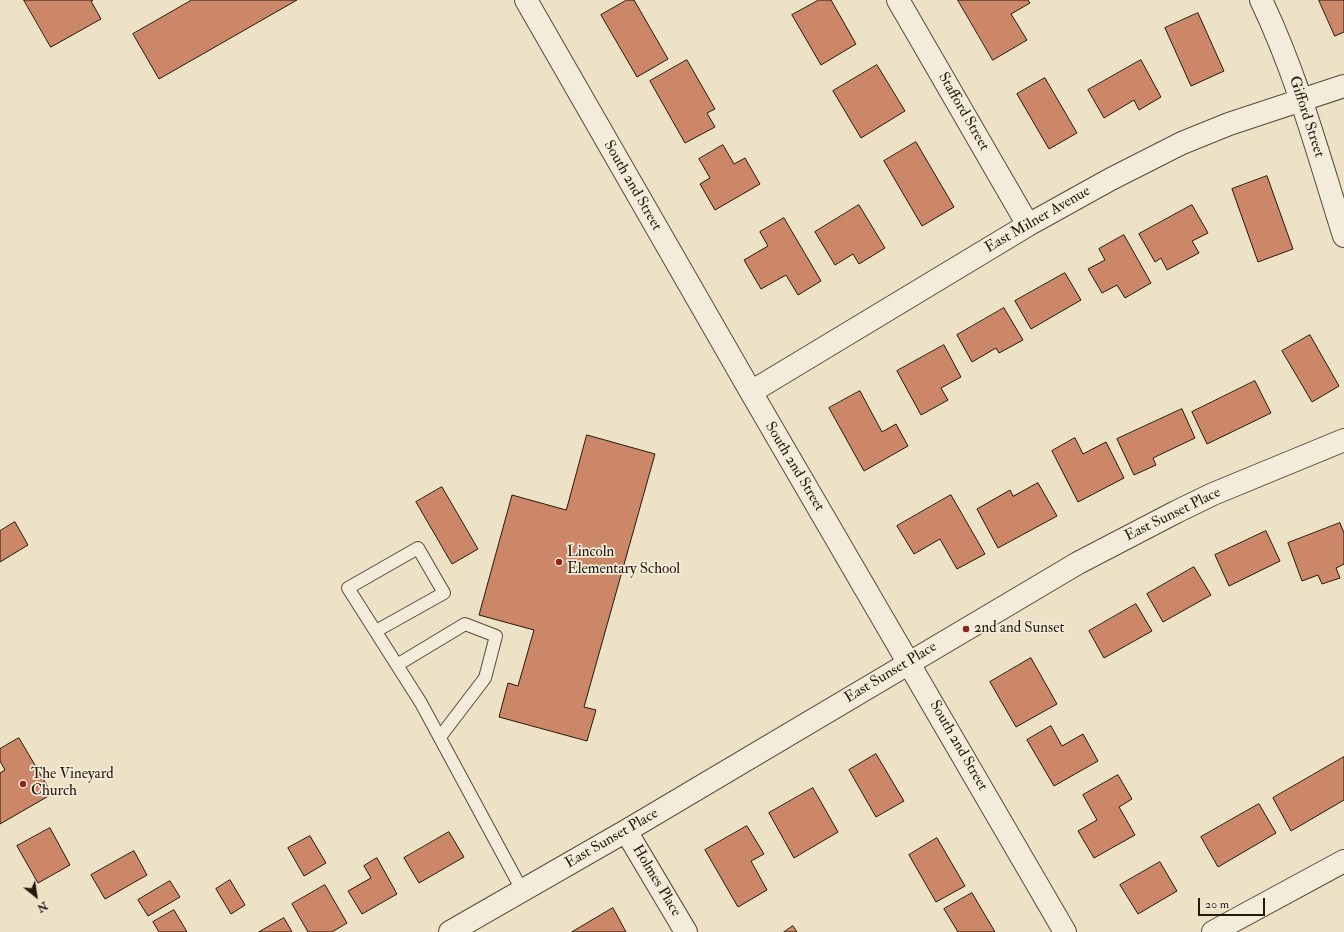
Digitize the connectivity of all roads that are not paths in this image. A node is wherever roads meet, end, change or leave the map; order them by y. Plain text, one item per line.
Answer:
1 (526, 0) edge
2 (898, 0) edge
3 (1261, 0) edge
4 (1344, 86) edge
5 (1301, 100) junction
6 (1028, 225) junction
7 (1344, 236) edge
8 (751, 392) junction
9 (1344, 440) edge
10 (376, 631) junction
11 (910, 662) junction
12 (397, 665) junction
13 (440, 737) junction
14 (626, 831) junction
15 (1344, 861) edge
16 (522, 890) junction
17 (450, 932) edge
18 (686, 932) edge
19 (1065, 932) edge
20 (1213, 932) edge

1 - 8 street, South 2nd Street
2 - 6 street, Stafford Street
3 - 5 street, Gifford Street
4 - 5 street, East Milner Avenue
5 - 6 street, East Milner Avenue
5 - 7 street, Gifford Street
6 - 8 street, East Milner Avenue
8 - 11 street, South 2nd Street
9 - 11 street, East Sunset Place
10 - 10 lane
10 - 12 lane
11 - 14 street, East Sunset Place
11 - 19 street, South 2nd Street
12 - 13 lane
12 - 13 lane
13 - 16 lane
14 - 16 street, East Sunset Place
14 - 18 street, Holmes Place
15 - 20 street
16 - 17 street, East Sunset Place

